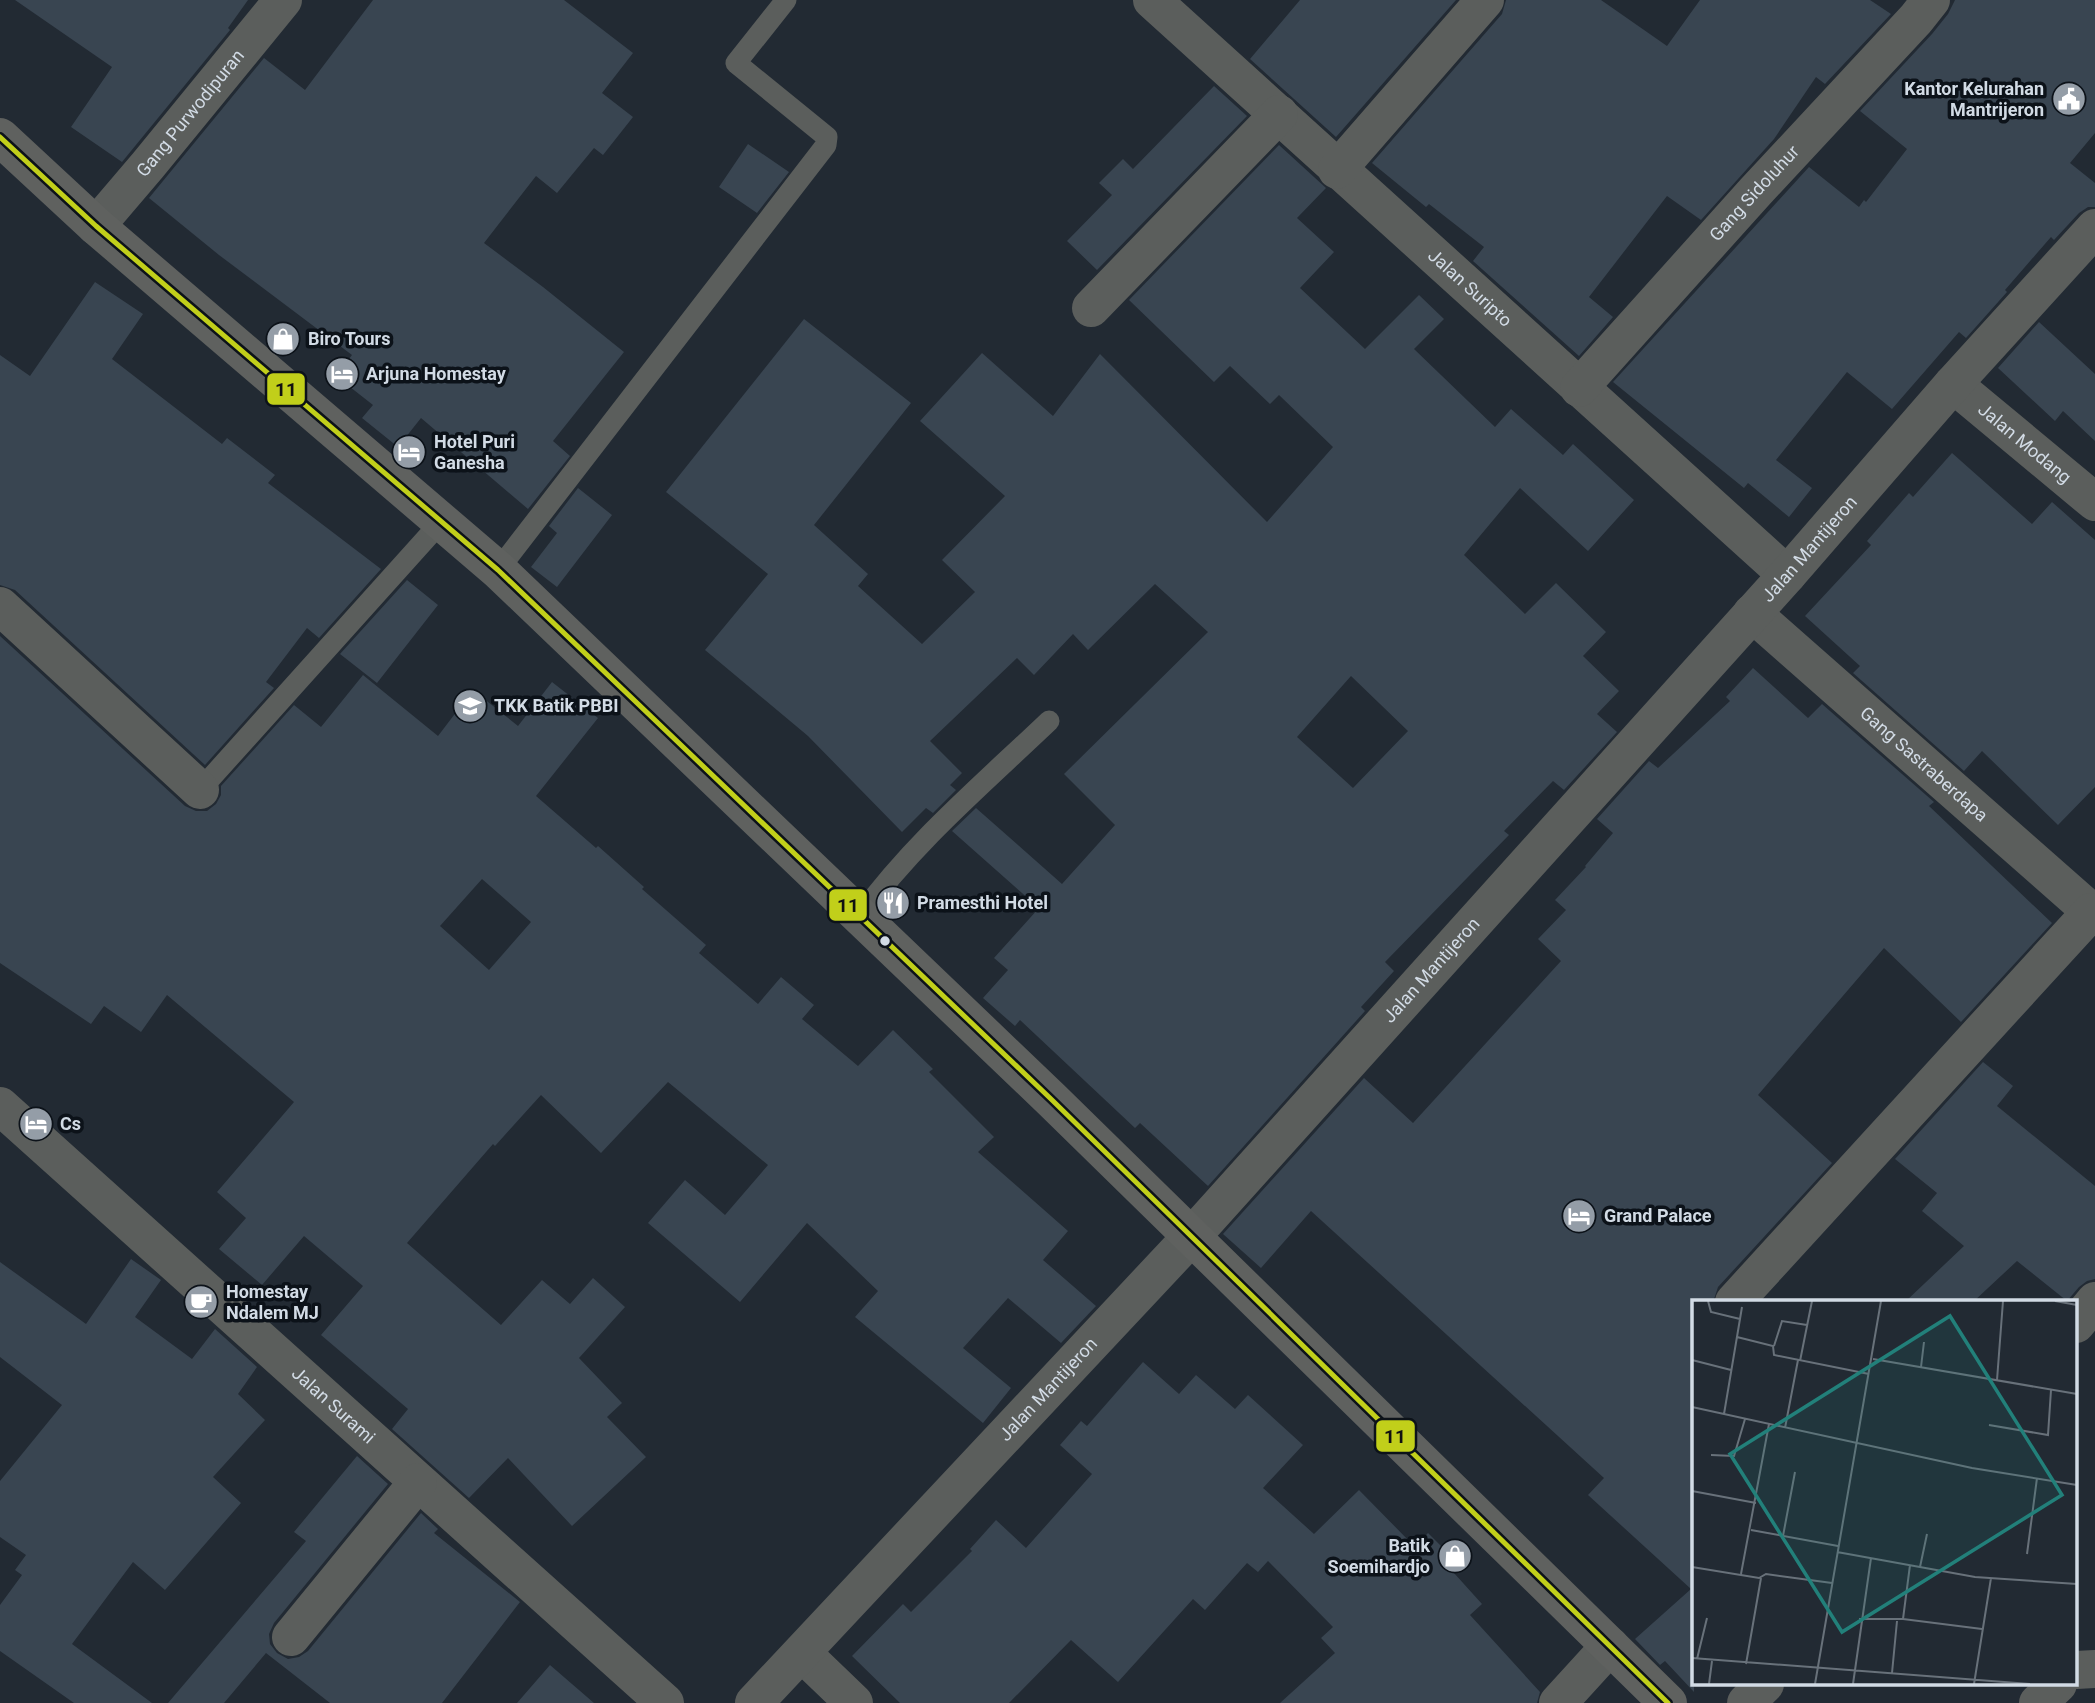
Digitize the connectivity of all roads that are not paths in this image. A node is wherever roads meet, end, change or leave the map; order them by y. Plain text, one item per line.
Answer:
1 (283, 0) edge
2 (786, 0) edge
3 (1152, 0) edge
4 (1485, 0) edge
5 (1913, 6) edge
6 (1279, 114) junction
7 (0, 137) edge
8 (1337, 170) junction
9 (96, 226) junction
10 (2095, 228) edge
11 (1091, 308) dead end
12 (1953, 384) junction
13 (1579, 388) junction
14 (2095, 502) edge
15 (441, 522) junction
16 (498, 570) junction
17 (1787, 575) junction
18 (0, 606) edge
19 (1752, 613) junction
20 (1049, 721) dead end
21 (200, 789) joint
22 (2093, 914) edge
23 (860, 916) junction
24 (0, 1106) edge
25 (1192, 1236) junction
26 (1736, 1300) edge
27 (2095, 1301) edge
28 (2078, 1322) edge
29 (418, 1482) junction
30 (291, 1637) dead end
31 (1610, 1646) junction
32 (802, 1653) junction
33 (1763, 1686) edge
34 (2056, 1686) edge
35 (666, 1703) edge
36 (754, 1703) edge
37 (854, 1703) edge
38 (1558, 1703) edge
39 (1668, 1703) edge
40 (1746, 1703) edge
41 (2038, 1703) edge

1 - 9 street, Gang Purwodipuran
2 - 16 lane
3 - 6 street, Jalan Suripto
4 - 8 street
5 - 13 street, Gang Sidoluhur
6 - 8 street, Jalan Suripto
6 - 11 street
7 - 9 main road
8 - 13 street, Jalan Suripto
9 - 15 main road
10 - 12 street, Jalan Mantijeron
12 - 14 street, Jalan Modang
12 - 17 street, Jalan Mantijeron
13 - 17 street, Jalan Suripto
15 - 16 main road
15 - 21 lane
16 - 23 main road
17 - 19 street, Jalan Mantijeron
18 - 21 street
19 - 22 street, Gang Sastraberdapa
19 - 25 street, Jalan Mantijeron
20 - 23 lane
22 - 26 street
23 - 25 main road
24 - 29 street, Jalan Surami
25 - 31 main road
25 - 32 street, Jalan Mantijeron
27 - 28 street
29 - 30 street
29 - 35 street, Jalan Surami
31 - 38 street
31 - 39 main road
32 - 36 street, Jalan Mantijeron
32 - 37 street
33 - 40 street
34 - 41 street

